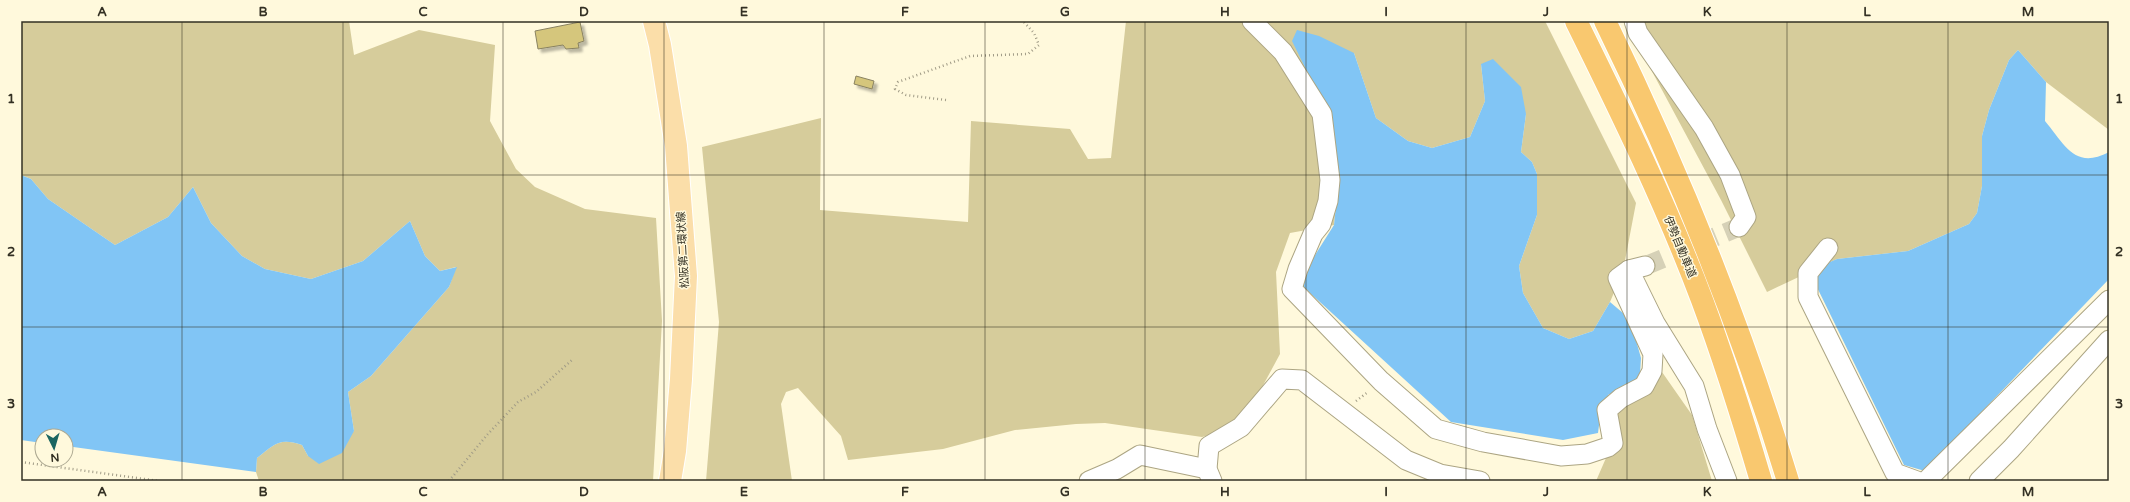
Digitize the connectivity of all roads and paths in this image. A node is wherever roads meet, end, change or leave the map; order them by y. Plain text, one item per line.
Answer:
1 (654, 21) edge
2 (1023, 21) edge
3 (1252, 21) edge
4 (1576, 21) edge
5 (1605, 21) edge
6 (1634, 21) edge
7 (946, 100) dead end
8 (1739, 227) dead end
9 (1828, 248) dead end
10 (2109, 300) edge
11 (2109, 340) edge
12 (572, 360) dead end
13 (1381, 380) junction
14 (1344, 412) junction
15 (21, 462) edge
16 (1210, 475) edge
17 (159, 481) edge
18 (449, 481) edge
19 (670, 481) edge
20 (1089, 481) edge
21 (1480, 481) edge
22 (1727, 481) edge
23 (1761, 481) edge
24 (1788, 481) edge
25 (1917, 481) edge
26 (1926, 481) edge
27 (1978, 481) edge

1 - 19 main road, 松阪第二環状線
2 - 7 path
3 - 13 street
4 - 23 highway, 伊勢自動車道
5 - 24 highway
6 - 8 street
9 - 25 street
10 - 26 street
11 - 27 street
12 - 18 path
13 - 14 path
13 - 22 street
14 - 16 street
14 - 21 street
15 - 17 path
16 - 20 street

